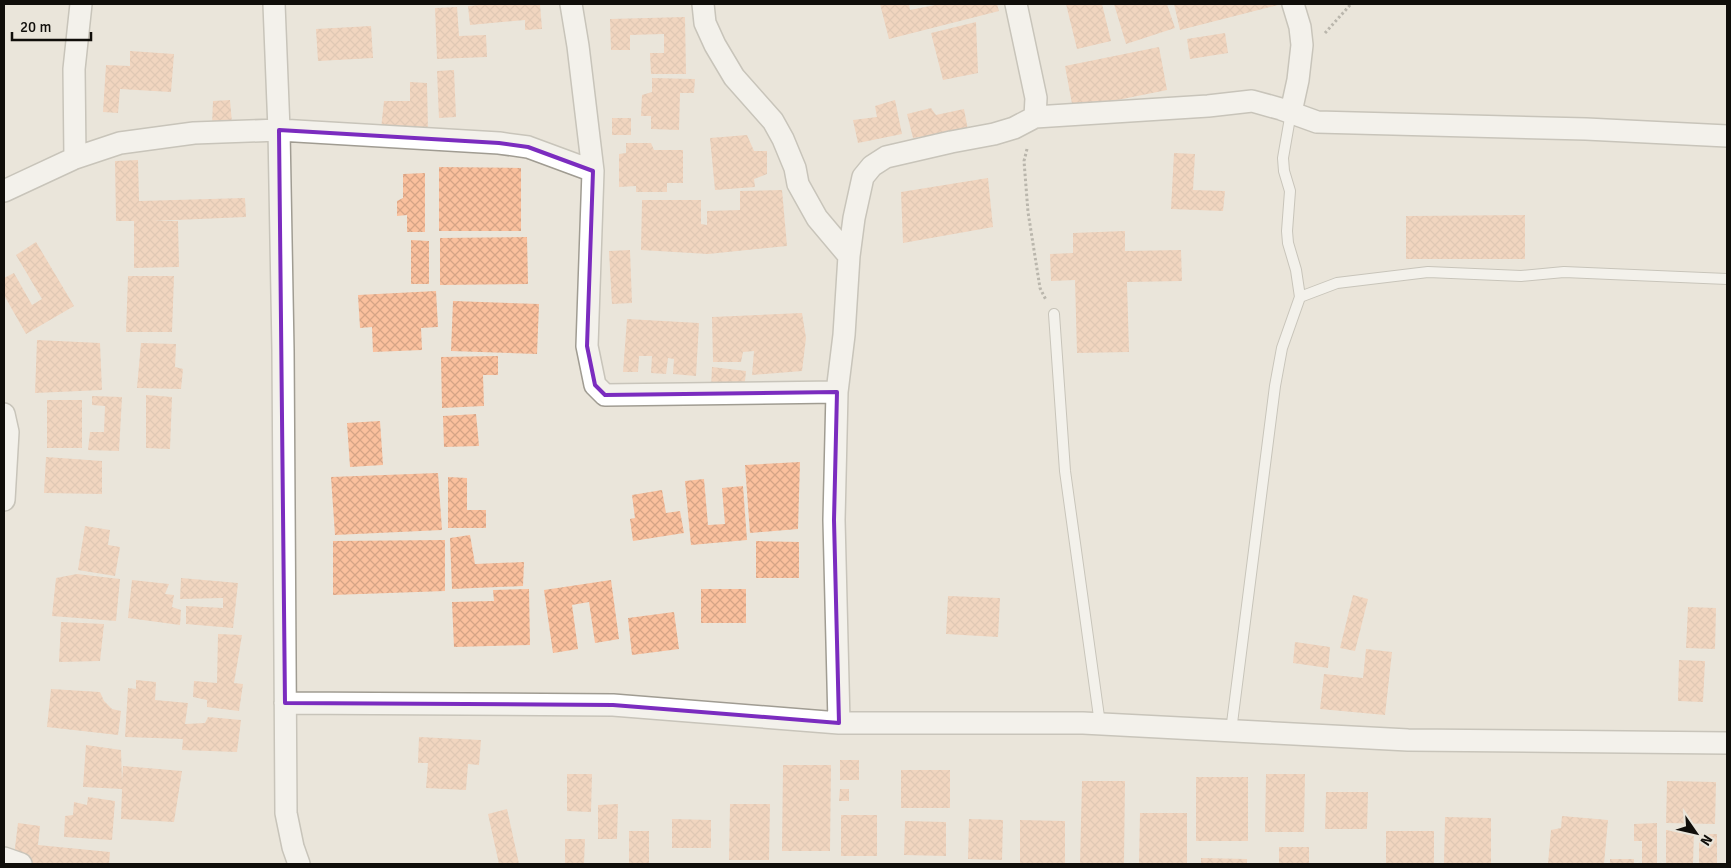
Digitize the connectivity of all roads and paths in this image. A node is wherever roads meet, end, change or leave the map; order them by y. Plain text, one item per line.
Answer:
1 (81, 4) edge
2 (274, 4) edge
3 (571, 4) edge
4 (703, 4) edge
5 (1016, 4) edge
6 (1293, 4) edge
7 (1291, 112) junction
8 (1035, 117) junction
9 (279, 130) junction
10 (1727, 136) edge
11 (75, 158) junction
12 (593, 171) junction
13 (4, 191) edge
14 (849, 256) junction
15 (1727, 280) edge
16 (1300, 297) junction
17 (1054, 314) joint
18 (837, 392) junction
19 (4, 414) edge
20 (4, 500) edge
21 (285, 703) junction
22 (838, 722) junction
23 (1100, 724) junction
24 (1232, 731) junction
25 (1727, 743) edge
26 (4, 858) edge
27 (21, 864) edge
28 (299, 864) edge

1 - 11 street
2 - 9 street
3 - 12 street
4 - 14 street
5 - 8 street
6 - 7 street
7 - 8 street
7 - 10 street
7 - 16 lane
8 - 14 street
8 - 17 path
9 - 11 street
9 - 12 street
9 - 21 street
11 - 13 street
12 - 18 street
14 - 18 street
15 - 16 lane
16 - 24 lane
17 - 23 lane
18 - 22 street
19 - 20 street
21 - 22 street
21 - 28 street
22 - 23 street
23 - 24 street
24 - 25 street
26 - 27 street

